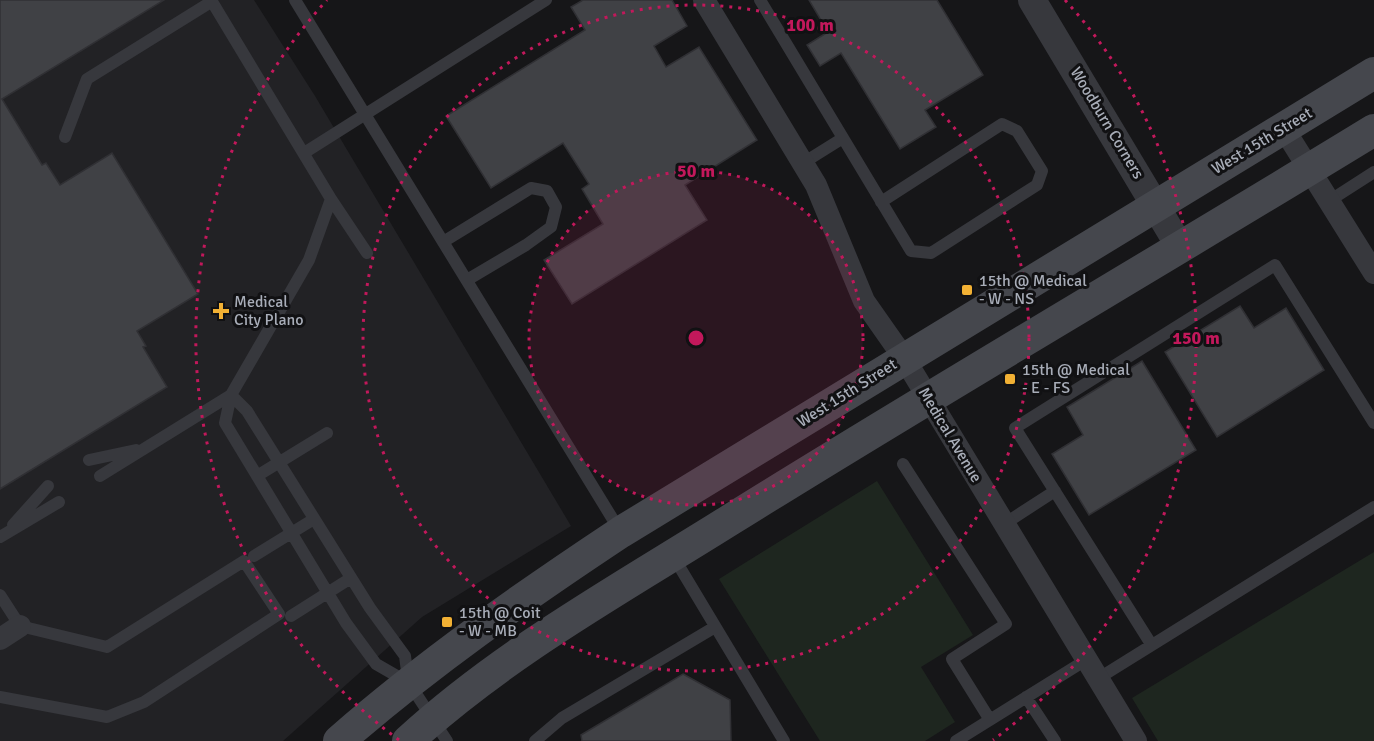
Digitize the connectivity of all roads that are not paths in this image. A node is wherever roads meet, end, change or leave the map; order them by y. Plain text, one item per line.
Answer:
1 (295, 0) edge
2 (546, 0) edge
3 (760, 0) edge
4 (1032, 0) edge
5 (211, 1) edge
6 (706, 1) edge
7 (1374, 73) edge
8 (364, 115) junction
9 (1284, 129) junction
10 (1374, 130) edge
11 (65, 137) dead end
12 (843, 138) junction
13 (304, 153) junction
14 (803, 163) junction
15 (1310, 170) junction
16 (1374, 172) edge
17 (331, 199) junction
18 (1329, 201) junction
19 (881, 202) junction
20 (1156, 204) junction
21 (443, 242) junction
22 (1180, 247) junction
23 (367, 253) dead end
24 (1374, 273) edge
25 (467, 280) junction
26 (904, 358) junction
27 (231, 395) junction
28 (927, 398) junction
29 (1374, 423) edge
30 (327, 433) dead end
31 (146, 448) junction
32 (89, 460) dead end
33 (279, 463) junction
34 (903, 464) dead end
35 (100, 476) dead end
36 (257, 476) junction
37 (48, 486) dead end
38 (1054, 491) junction
39 (59, 502) dead end
40 (1374, 507) edge
41 (314, 519) junction
42 (1004, 524) junction
43 (621, 532) junction
44 (290, 533) junction
45 (2, 536) edge
46 (254, 556) dead end
47 (673, 556) junction
48 (351, 578) junction
49 (328, 593) junction
50 (0, 595) edge
51 (291, 616) dead end
52 (20, 626) junction
53 (716, 627) junction
54 (0, 639) edge
55 (1151, 644) junction
56 (1092, 669) junction
57 (409, 683) junction
58 (0, 697) edge
59 (1026, 697) junction
60 (990, 720) junction
61 (441, 729) edge
62 (339, 741) edge
63 (408, 741) edge
64 (535, 741) edge
65 (784, 741) edge
66 (956, 741) edge
67 (1055, 741) edge
68 (1136, 741) edge

1 - 8 lane
2 - 8 lane
3 - 12 lane
4 - 20 street, Woodburn Corners
5 - 11 lane
5 - 13 lane
6 - 14 street, Medical Avenue
7 - 9 main road, West 15th Street
8 - 13 lane
8 - 21 lane
9 - 15 street
9 - 20 main road, West 15th Street
10 - 15 main road
12 - 14 lane
12 - 19 lane
13 - 17 lane
14 - 26 street, Medical Avenue
15 - 18 street
15 - 22 main road
16 - 18 lane
17 - 23 lane
17 - 27 lane
18 - 24 street
19 - 19 lane
20 - 22 street, Woodburn Corners
20 - 26 main road, West 15th Street
21 - 25 lane
21 - 25 lane
22 - 28 main road
25 - 43 lane
26 - 28 street, Medical Avenue
26 - 43 main road, West 15th Street
27 - 31 lane
27 - 33 lane
27 - 36 lane
28 - 42 street, Medical Avenue
28 - 47 main road
29 - 38 lane
30 - 33 lane
31 - 32 lane
31 - 35 lane
33 - 36 lane
33 - 41 lane
34 - 60 lane
36 - 44 lane
37 - 45 lane
38 - 42 lane
38 - 55 lane
39 - 45 lane
40 - 55 lane
41 - 44 lane
41 - 48 lane
42 - 56 street, Medical Avenue
43 - 57 main road, West 15th Street
44 - 46 lane
44 - 49 lane
47 - 53 lane
47 - 61 main road
48 - 49 lane
48 - 57 lane
49 - 51 lane
49 - 57 lane
50 - 52 lane
52 - 54 street
52 - 58 lane
53 - 64 lane
53 - 65 lane
55 - 56 lane
56 - 59 lane
56 - 68 street, Medical Avenue
57 - 61 lane
57 - 62 main road, West 15th Street
59 - 60 lane
59 - 67 lane
60 - 66 lane
61 - 63 main road

